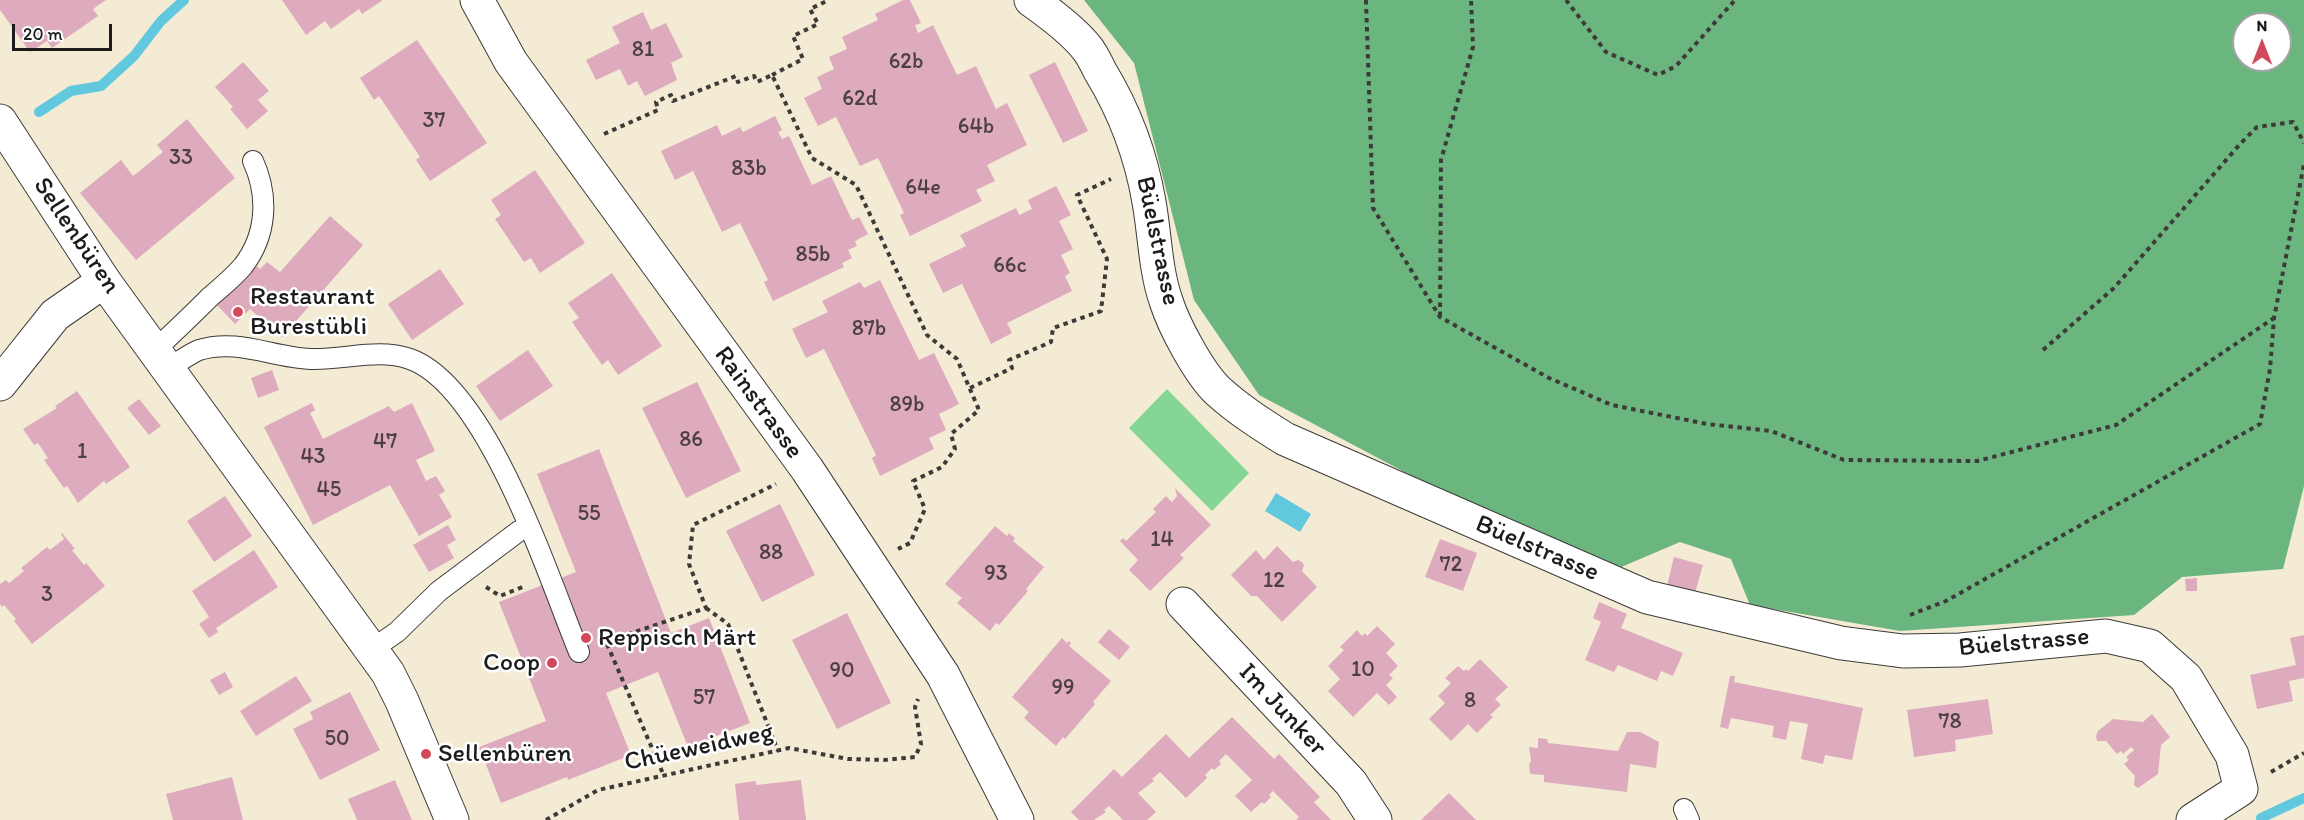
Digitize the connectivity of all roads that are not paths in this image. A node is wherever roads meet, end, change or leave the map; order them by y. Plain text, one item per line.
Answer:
1 (477, 0) edge
2 (1030, 0) edge
3 (0, 121) edge
4 (253, 161) dead end
5 (104, 280) junction
6 (161, 359) junction
7 (0, 384) edge
8 (519, 531) dead end
9 (1183, 604) dead end
10 (371, 650) junction
11 (579, 652) road end
12 (2206, 817) edge
13 (452, 820) edge
14 (1017, 820) edge
15 (1376, 820) edge

1 - 14 street, Rainstrasse
2 - 12 street, Büelstrasse
3 - 5 street, Sellenbüren
4 - 6 lane
5 - 6 street, Sellenbüren
5 - 7 street
6 - 10 street, Sellenbüren
6 - 11 lane
8 - 10 lane
9 - 15 street, Im Junker
10 - 13 street, Sellenbüren

